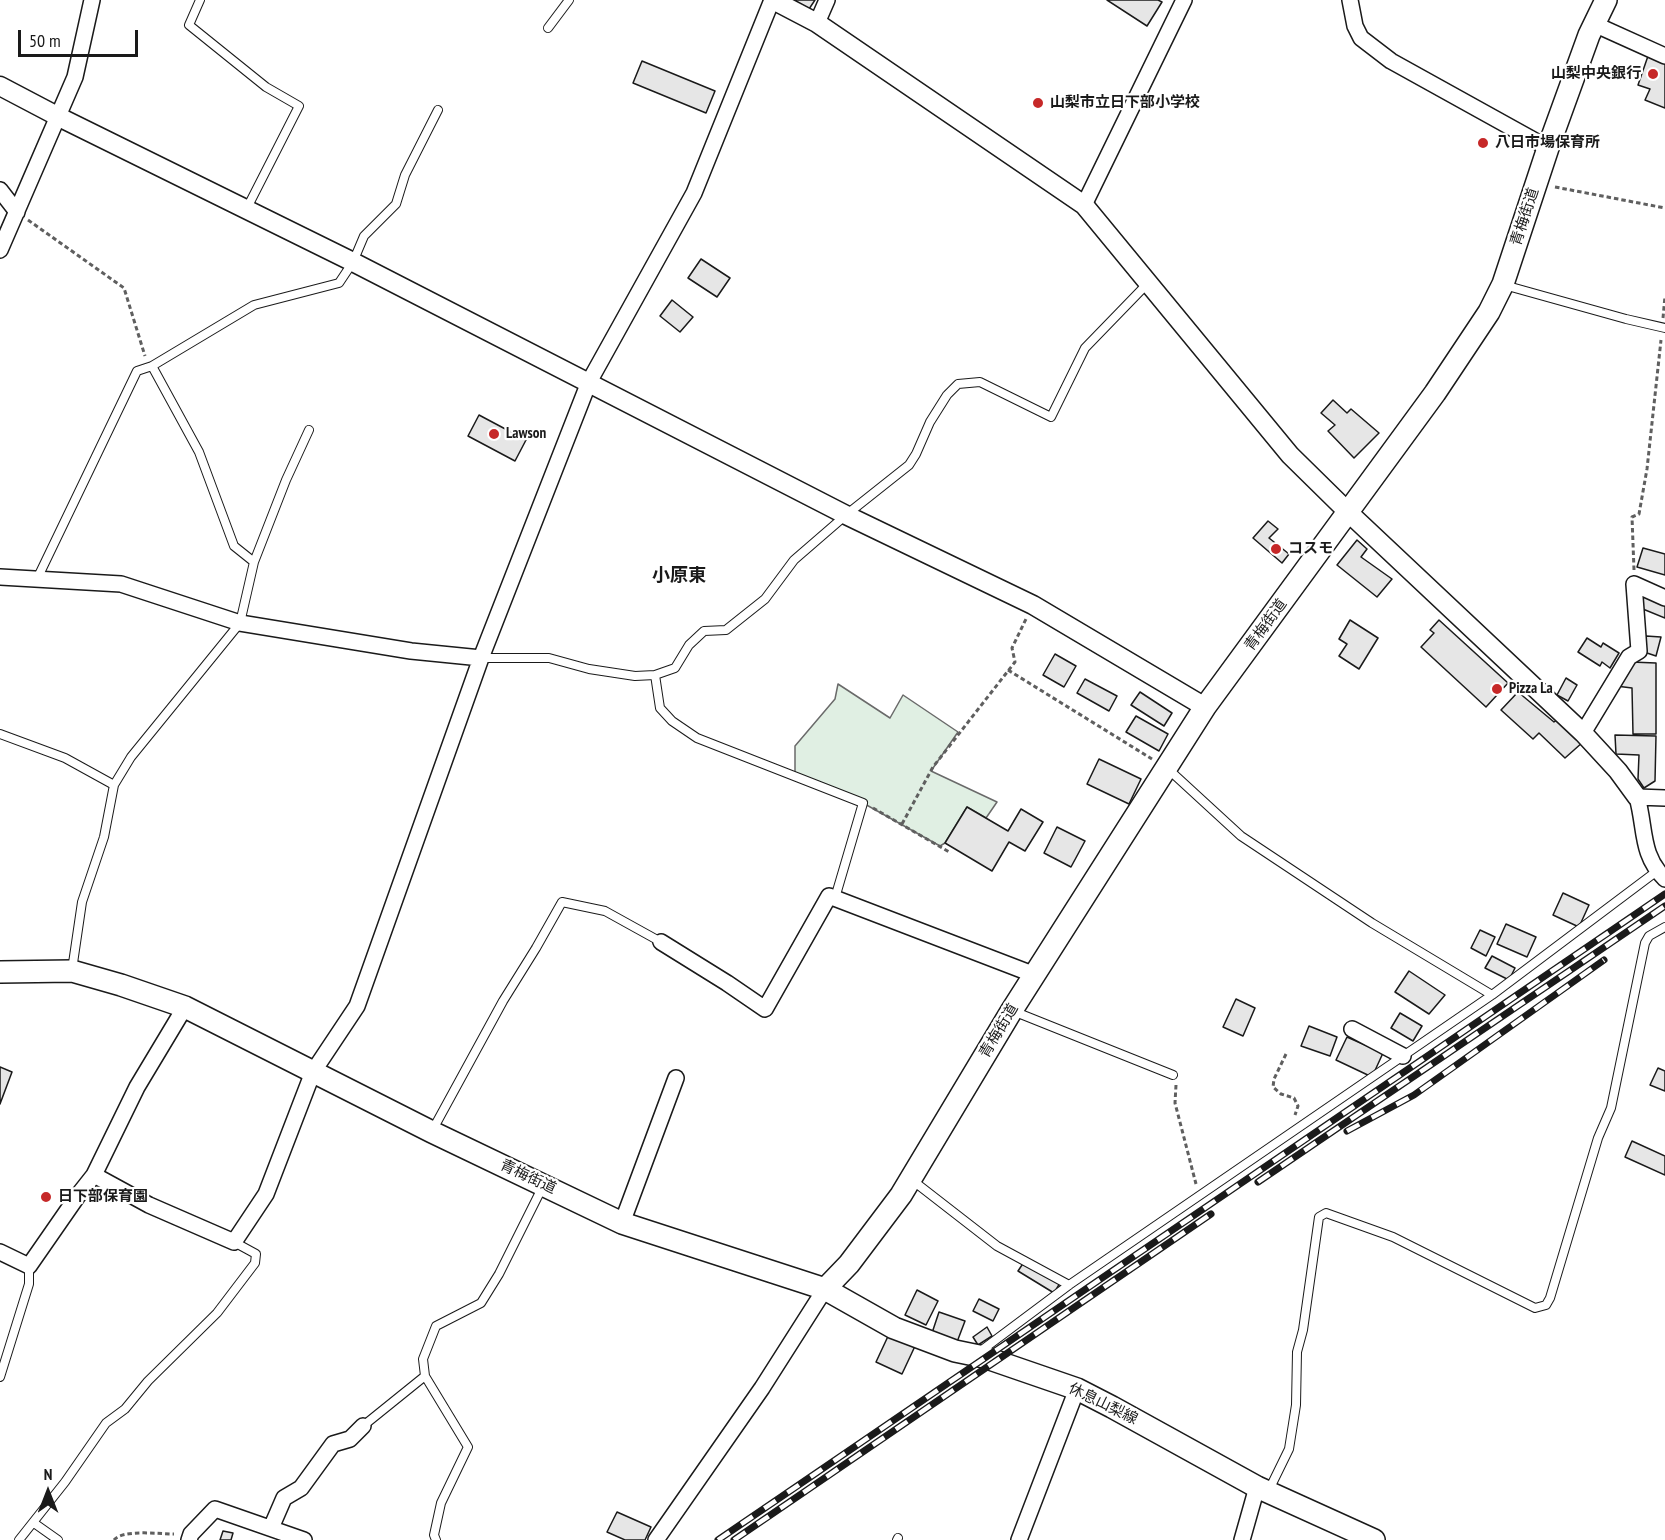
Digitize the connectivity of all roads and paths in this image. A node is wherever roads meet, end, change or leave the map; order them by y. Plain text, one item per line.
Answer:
1 (92, 0) edge
2 (200, 0) edge
3 (568, 0) edge
4 (772, 0) edge
5 (827, 0) edge
6 (1184, 0) edge
7 (1350, 0) edge
8 (1606, 0) edge
9 (817, 23) junction
10 (1594, 24) junction
11 (548, 28) dead end
12 (1665, 56) edge
13 (0, 86) edge
14 (438, 110) dead end
15 (59, 117) junction
16 (1548, 148) junction
17 (1536, 183) junction
18 (0, 190) edge
19 (1084, 205) junction
20 (1665, 208) edge
21 (246, 210) junction
22 (17, 212) junction
23 (0, 250) edge
24 (353, 262) junction
25 (1148, 283) junction
26 (1503, 284) junction
27 (1665, 296) edge
28 (1664, 328) edge
29 (152, 366) junction
30 (589, 382) junction
31 (309, 430) dead end
32 (1348, 512) junction
33 (846, 515) junction
34 (254, 562) junction
35 (0, 577) edge
36 (37, 579) junction
37 (1634, 584) junction
38 (1665, 597) edge
39 (1033, 604) junction
40 (240, 623) junction
41 (481, 658) junction
42 (1008, 670) junction
43 (655, 675) junction
44 (1205, 707) junction
45 (1583, 733) junction
46 (0, 734) edge
47 (1166, 767) junction
48 (114, 784) junction
49 (1637, 797) junction
50 (1665, 798) edge
51 (863, 803) junction
52 (902, 824) junction
53 (951, 853) dead end
54 (1661, 875) edge
55 (835, 898) junction
56 (1665, 927) edge
57 (661, 942) joint
58 (72, 971) junction
59 (0, 972) edge
60 (1035, 975) junction
61 (1492, 994) junction
62 (184, 1007) junction
63 (1012, 1010) junction
64 (1352, 1029) dead end
65 (1286, 1054) dead end
66 (1403, 1056) junction
67 (313, 1072) junction
68 (1173, 1075) joint
69 (676, 1078) dead end
70 (432, 1132) junction
71 (1290, 1134) junction
72 (94, 1175) junction
73 (910, 1179) junction
74 (544, 1184) junction
75 (1198, 1196) junction
76 (622, 1223) junction
77 (234, 1242) junction
78 (0, 1252) edge
79 (29, 1266) junction
80 (1069, 1285) junction
81 (825, 1289) junction
82 (975, 1355) junction
83 (425, 1376) junction
84 (0, 1377) edge
85 (1077, 1389) junction
86 (363, 1426) joint
87 (1262, 1490) junction
88 (34, 1523) junction
89 (271, 1528) junction
90 (190, 1537) edge
91 (20, 1540) edge
92 (58, 1540) edge
93 (114, 1540) edge
94 (304, 1540) edge
95 (436, 1540) edge
96 (656, 1540) edge
97 (1019, 1540) edge
98 (1242, 1540) edge
99 (1374, 1540) edge

1 - 15 street
2 - 21 lane
3 - 11 lane
4 - 9 street
4 - 30 street
5 - 9 street
6 - 19 street
7 - 16 street
8 - 10 main road, 青梅街道
9 - 19 street
10 - 12 street
10 - 16 main road, 青梅街道
13 - 15 street
14 - 24 lane
15 - 21 street
15 - 22 street
16 - 17 main road, 青梅街道
17 - 20 path
17 - 26 main road, 青梅街道
18 - 22 street
19 - 25 street
21 - 24 street
22 - 23 street
22 - 29 path
24 - 29 lane
24 - 30 street
25 - 32 street
25 - 33 lane
26 - 28 lane
26 - 32 main road, 青梅街道
27 - 28 path
28 - 37 path
29 - 34 lane
29 - 36 lane
30 - 33 street
30 - 41 street
31 - 34 lane
32 - 44 main road, 青梅街道
32 - 45 street
33 - 39 street
33 - 43 lane
34 - 40 lane
35 - 36 street
36 - 40 street
37 - 38 street
37 - 45 street
39 - 42 path
39 - 44 street
40 - 41 street
40 - 48 lane
41 - 43 lane
41 - 67 street
42 - 47 path
42 - 52 path
43 - 51 lane
44 - 47 main road, 青梅街道
45 - 49 street
46 - 48 lane
47 - 60 main road, 青梅街道
47 - 61 lane
48 - 58 lane
49 - 50 street
49 - 54 street
51 - 52 path
51 - 55 lane
52 - 53 path
54 - 61 lane
55 - 57 street
55 - 60 street
56 - 87 lane
57 - 70 lane
58 - 59 main road, 青梅街道
58 - 62 main road, 青梅街道
60 - 63 main road, 青梅街道
61 - 66 lane
62 - 67 main road, 青梅街道
62 - 72 street
63 - 68 lane
63 - 73 main road, 青梅街道
64 - 66 street
65 - 71 path
66 - 71 lane
67 - 70 main road, 青梅街道
67 - 77 street
68 - 75 path
69 - 76 street
70 - 74 main road, 青梅街道
71 - 75 lane
72 - 77 street
72 - 79 street
73 - 80 lane
73 - 81 main road, 青梅街道
74 - 76 main road, 青梅街道
74 - 83 lane
75 - 80 lane
76 - 81 main road, 青梅街道
77 - 88 lane
78 - 79 street
79 - 84 lane
80 - 82 lane
81 - 82 main road, 休息山梨線
81 - 96 street
82 - 85 main road, 休息山梨線
83 - 86 lane
83 - 95 lane
85 - 87 main road, 休息山梨線
85 - 97 street
86 - 89 street
87 - 98 street
87 - 99 main road, 休息山梨線
88 - 91 lane
88 - 92 lane
89 - 90 street
89 - 94 street
90 - 93 path

